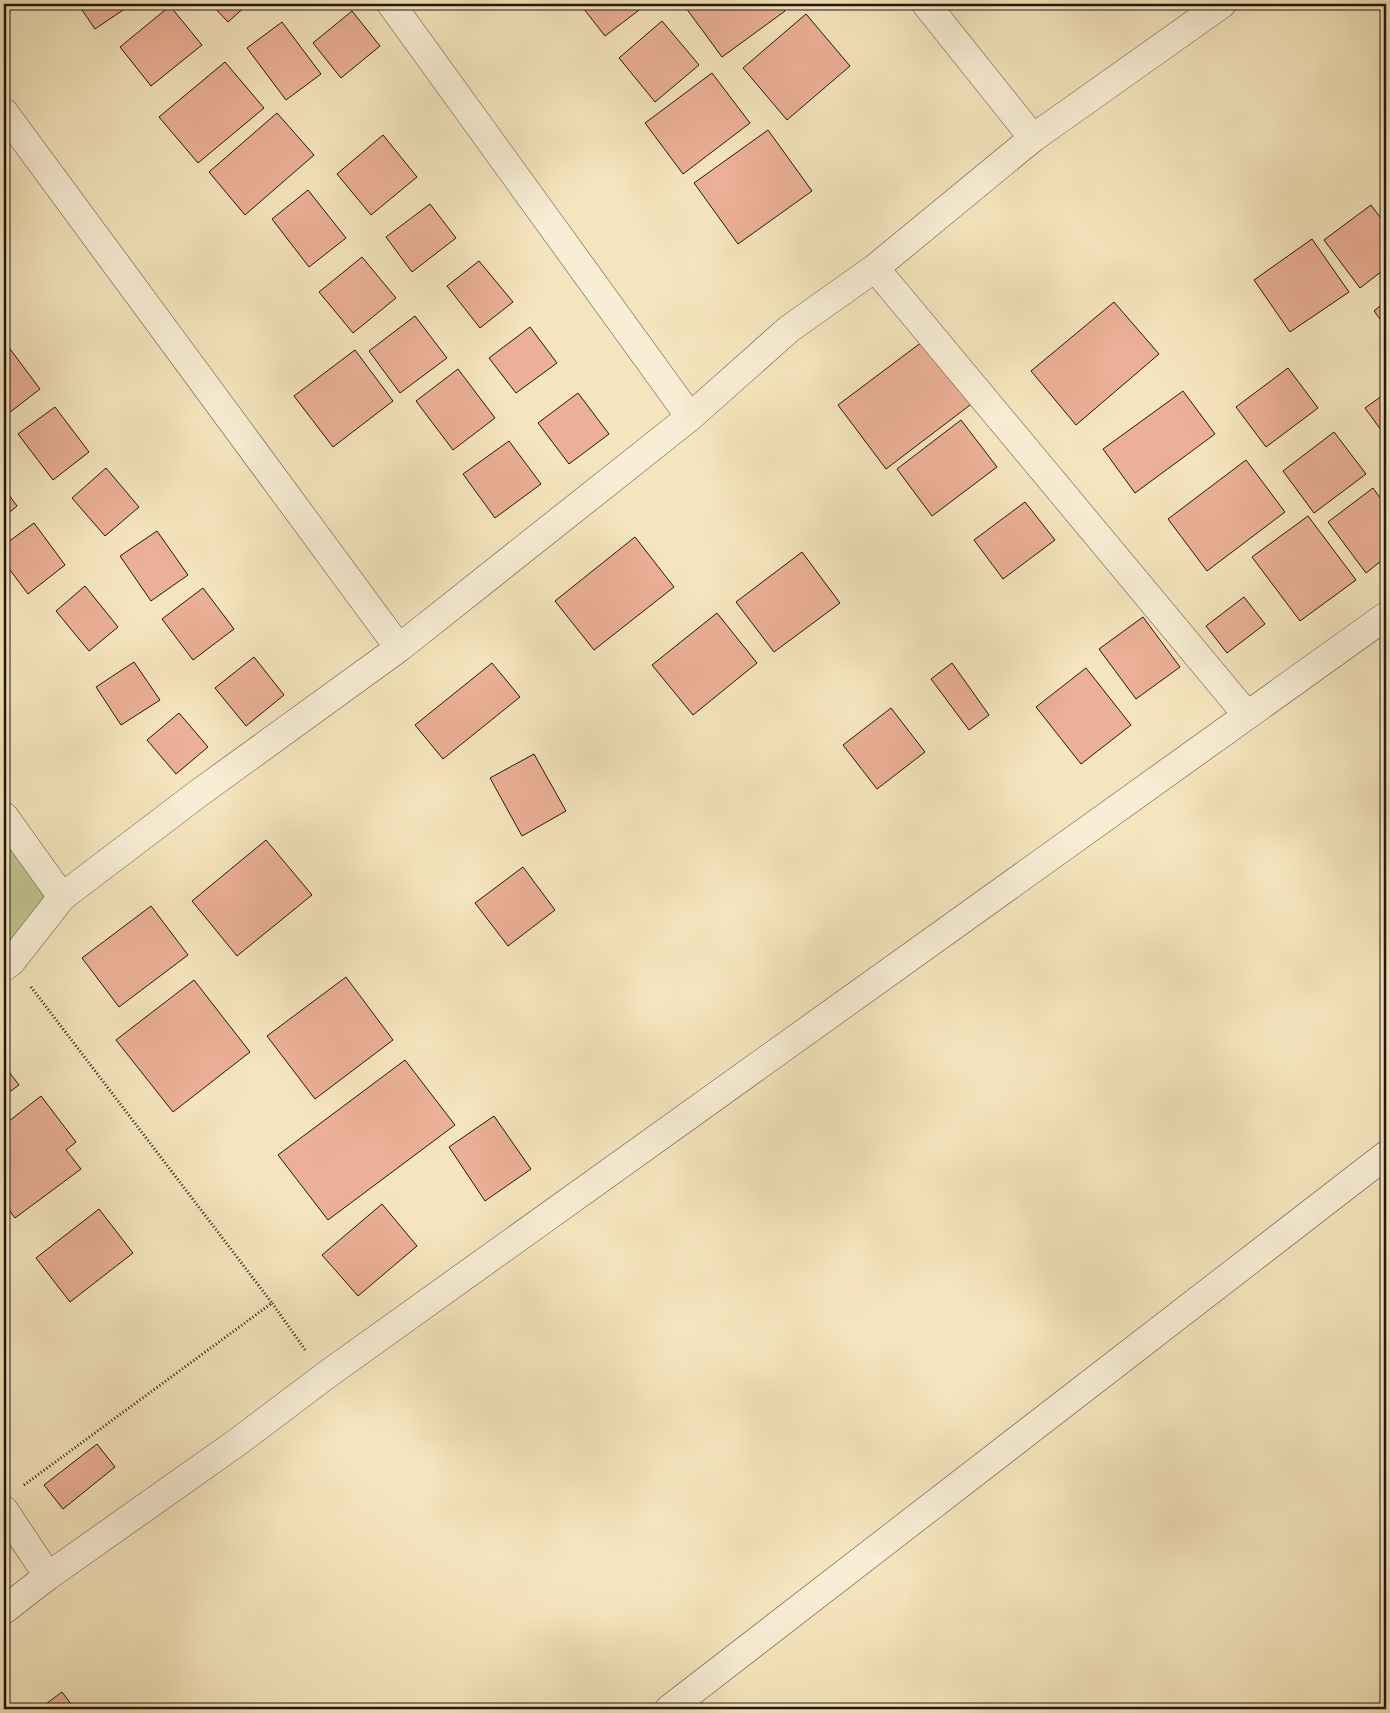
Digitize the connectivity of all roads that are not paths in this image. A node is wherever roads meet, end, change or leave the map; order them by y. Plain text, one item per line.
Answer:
1 (391, 4) edge
2 (926, 4) edge
3 (1222, 4) edge
4 (4, 112) edge
5 (1033, 138) junction
6 (875, 268) junction
7 (690, 418) junction
8 (1386, 616) edge
9 (399, 648) junction
10 (1247, 715) junction
11 (4, 816) edge
12 (62, 897) junction
13 (7, 964) edge
14 (1386, 1154) edge
15 (12, 1499) edge
16 (48, 1576) junction
17 (4, 1610) edge
18 (669, 1709) edge

1 - 7 street
2 - 5 street
3 - 5 street
4 - 9 street
5 - 6 street
6 - 7 street
6 - 10 street
7 - 9 street
8 - 10 street
9 - 12 street
10 - 16 street
11 - 12 street
12 - 13 street
14 - 18 street
15 - 16 street
16 - 17 street

